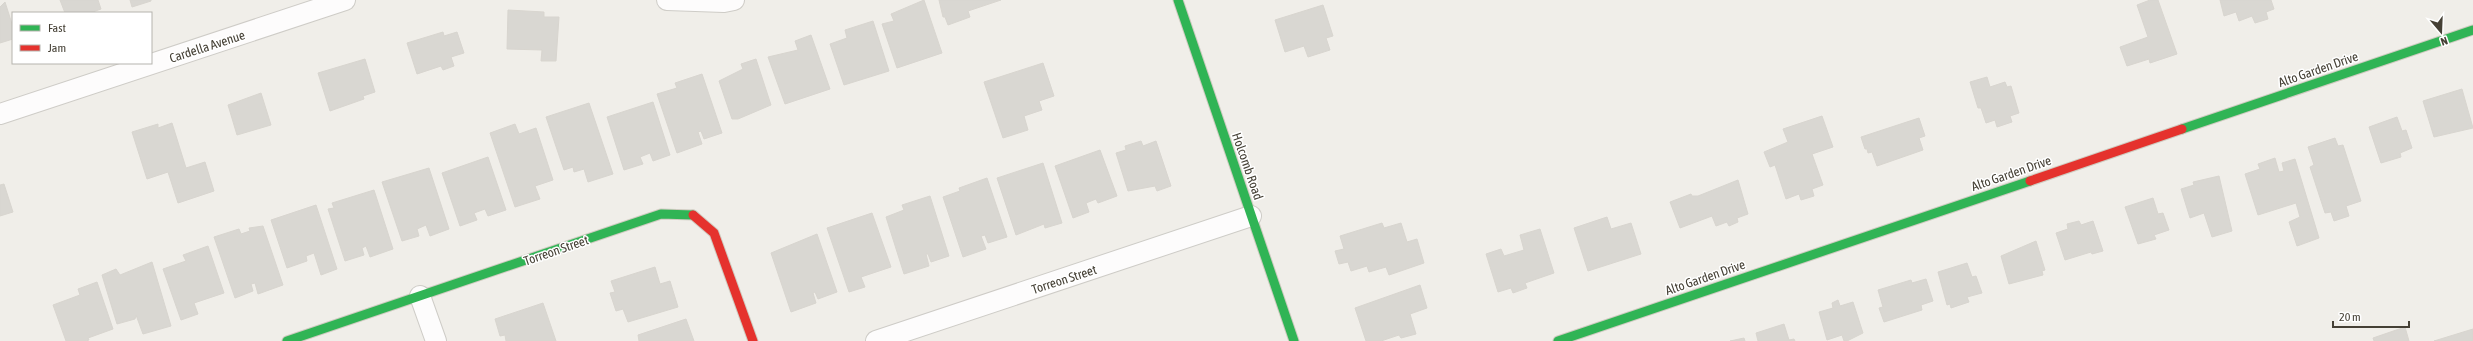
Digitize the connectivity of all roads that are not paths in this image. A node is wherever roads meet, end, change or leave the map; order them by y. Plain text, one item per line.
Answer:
1 (345, 0) edge
2 (667, 0) edge
3 (734, 0) edge
4 (1178, 0) edge
5 (2473, 30) edge
6 (151, 64) edge
7 (152, 64) edge
8 (0, 114) edge
9 (1251, 216) junction
10 (420, 296) junction
11 (287, 341) edge
12 (436, 341) edge
13 (753, 341) edge
14 (876, 341) edge
15 (1294, 341) edge
16 (1558, 341) edge

1 - 7 street, Cardella Avenue
2 - 3 street
4 - 9 street, Holcomb Road
5 - 16 street, Alto Garden Drive
6 - 8 street, Cardella Avenue
9 - 14 street, Torreon Street
9 - 15 street, Holcomb Road
10 - 11 street, Torreon Street
10 - 12 street
10 - 13 street, Torreon Street

